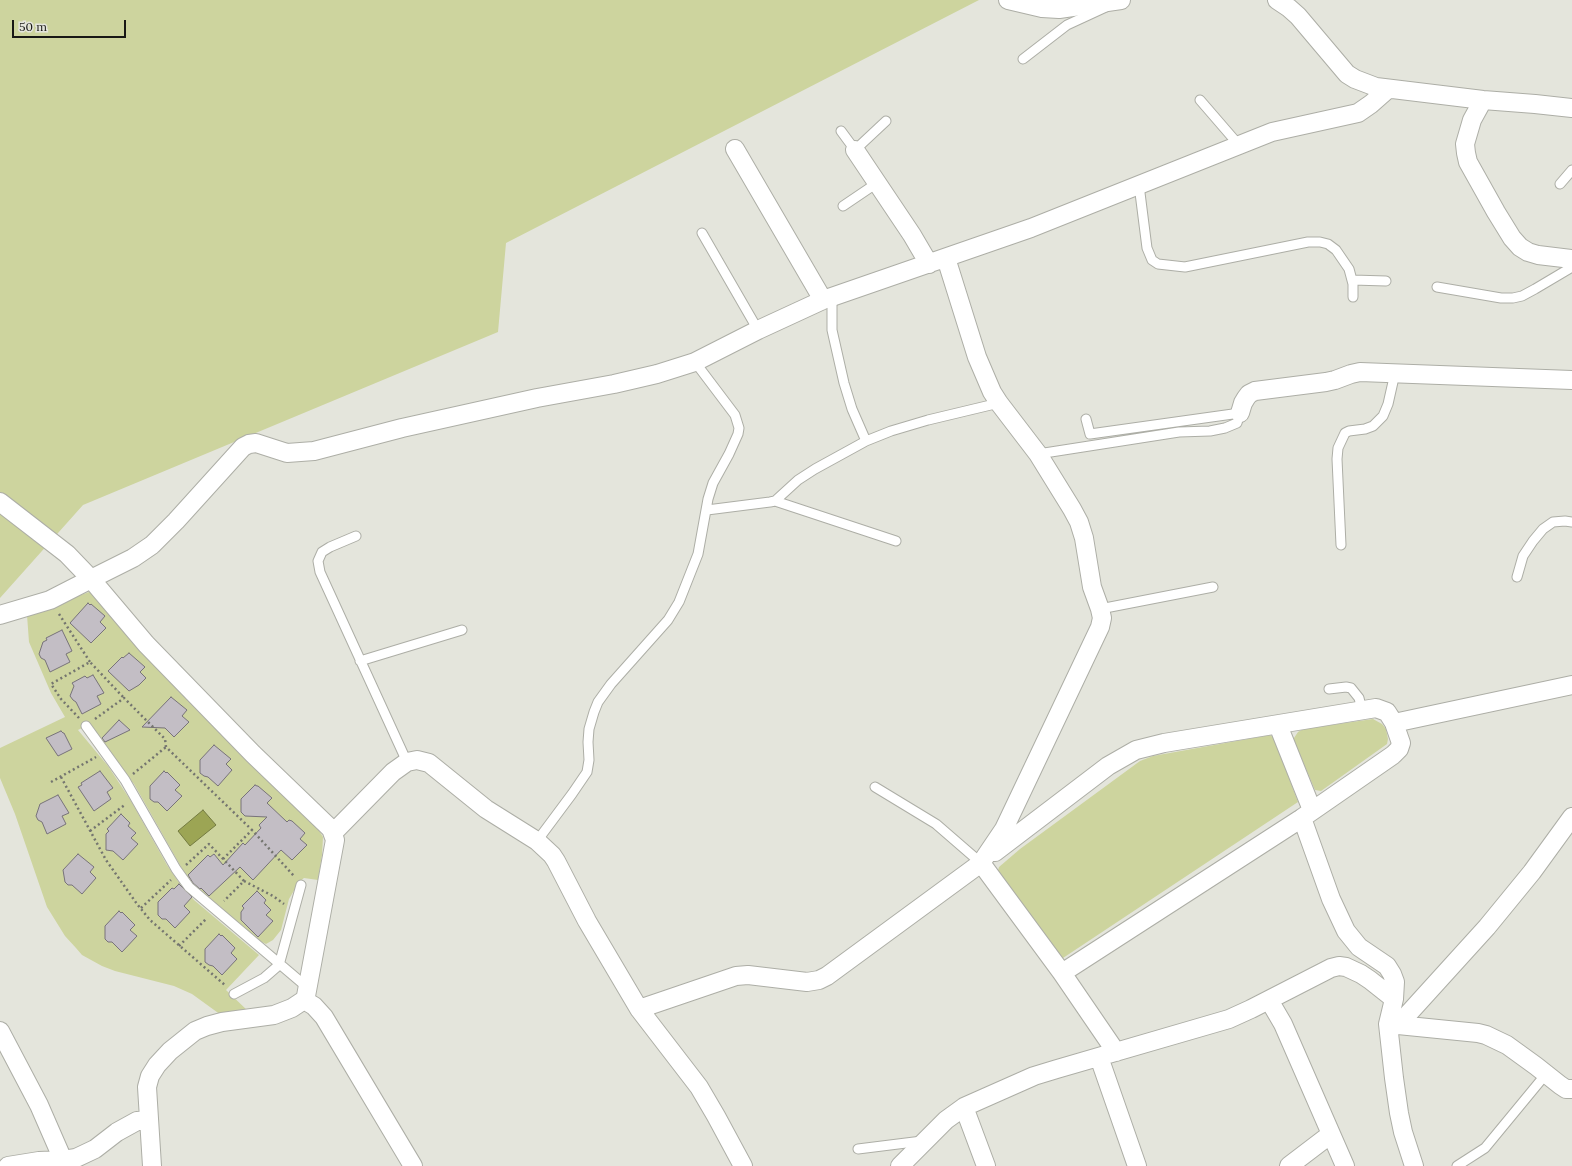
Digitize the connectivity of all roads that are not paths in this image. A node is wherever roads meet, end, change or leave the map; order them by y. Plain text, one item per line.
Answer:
1 (1008, 0) edge
2 (1118, 0) edge
3 (1278, 0) edge
4 (1024, 59) dead end
5 (1388, 89) junction
6 (1200, 100) dead end
7 (1483, 100) junction
8 (1572, 108) edge
9 (886, 121) dead end
10 (841, 131) dead end
11 (1238, 144) junction
12 (735, 149) dead end
13 (855, 150) junction
14 (1572, 170) edge
15 (877, 183) junction
16 (1560, 184) dead end
17 (1139, 185) junction
18 (843, 206) dead end
19 (702, 233) dead end
20 (946, 258) junction
21 (1572, 259) edge
22 (929, 264) junction
23 (1572, 267) edge
24 (1353, 280) junction
25 (1386, 281) dead end
26 (1437, 287) dead end
27 (1353, 297) dead end
28 (828, 299) junction
29 (758, 330) junction
30 (695, 362) junction
31 (1395, 373) junction
32 (1572, 380) edge
33 (999, 403) junction
34 (1240, 413) junction
35 (1086, 419) dead end
36 (866, 441) junction
37 (1038, 454) junction
38 (775, 500) junction
39 (0, 502) edge
40 (707, 510) junction
41 (1572, 522) edge
42 (356, 536) dead end
43 (896, 541) dead end
44 (1341, 545) dead end
45 (1517, 577) dead end
46 (91, 579) junction
47 (1213, 587) dead end
48 (1100, 608) junction
49 (0, 615) edge
50 (462, 630) dead end
51 (360, 661) junction
52 (1572, 685) edge
53 (1329, 689) dead end
54 (1362, 710) junction
55 (1394, 723) junction
56 (1278, 725) junction
57 (86, 726) road end
58 (407, 762) junction
59 (875, 788) dead end
60 (1307, 814) junction
61 (1572, 817) edge
62 (333, 833) junction
63 (537, 841) junction
64 (981, 863) junction
65 (301, 885) road end
66 (280, 965) junction
67 (1062, 973) junction
68 (234, 994) road end
69 (306, 994) junction
70 (1394, 999) junction
71 (1269, 1000) junction
72 (639, 1009) junction
73 (1394, 1024) junction
74 (0, 1031) edge
75 (1107, 1054) junction
76 (1546, 1074) junction
77 (1572, 1089) edge
78 (964, 1107) junction
79 (149, 1120) junction
80 (1331, 1134) junction
81 (925, 1141) junction
82 (858, 1149) dead end
83 (63, 1160) junction
84 (8, 1166) edge
85 (152, 1166) edge
86 (413, 1166) edge
87 (743, 1166) edge
88 (900, 1166) edge
89 (986, 1166) edge
90 (1137, 1166) edge
91 (1289, 1166) edge
92 (1345, 1166) edge
93 (1414, 1166) edge
94 (1457, 1166) edge

1 - 2 street
2 - 4 lane
3 - 5 street
5 - 7 street
5 - 11 street
6 - 11 lane
7 - 8 street
7 - 21 street
9 - 13 lane
10 - 13 lane
11 - 17 street
12 - 28 street
13 - 15 street
14 - 16 lane
15 - 18 lane
15 - 22 street
17 - 20 street
17 - 24 lane
19 - 29 lane
20 - 22 street
20 - 33 street
22 - 28 street
23 - 26 lane
24 - 25 lane
24 - 27 lane
28 - 29 street
28 - 36 lane
29 - 30 street
30 - 40 lane
30 - 46 street
31 - 32 street
31 - 34 street
31 - 44 lane
33 - 36 lane
33 - 37 street
34 - 35 lane
34 - 37 lane
36 - 38 lane
37 - 48 street
38 - 40 lane
38 - 43 lane
39 - 46 street
40 - 63 lane
41 - 45 lane
42 - 51 lane
46 - 49 street
46 - 62 street
47 - 48 lane
48 - 64 street
50 - 51 lane
51 - 58 lane
52 - 55 street
53 - 54 lane
54 - 55 street
54 - 56 street
55 - 60 street
56 - 60 street
56 - 64 street
57 - 66 lane
58 - 62 street
58 - 63 street
59 - 64 lane
60 - 67 street
60 - 70 street
61 - 73 street
62 - 69 street
63 - 72 street
64 - 67 street
64 - 72 street
65 - 66 lane
66 - 68 lane
66 - 69 lane
67 - 75 street
69 - 79 street
69 - 86 street
70 - 71 street
70 - 73 street
71 - 75 street
71 - 80 street
72 - 87 street
73 - 76 street
73 - 93 street
74 - 83 street
75 - 78 street
75 - 90 street
76 - 77 street
76 - 94 lane
78 - 81 street
78 - 89 street
79 - 83 street
79 - 85 street
80 - 91 street
80 - 92 street
81 - 82 lane
81 - 88 street
83 - 84 street

